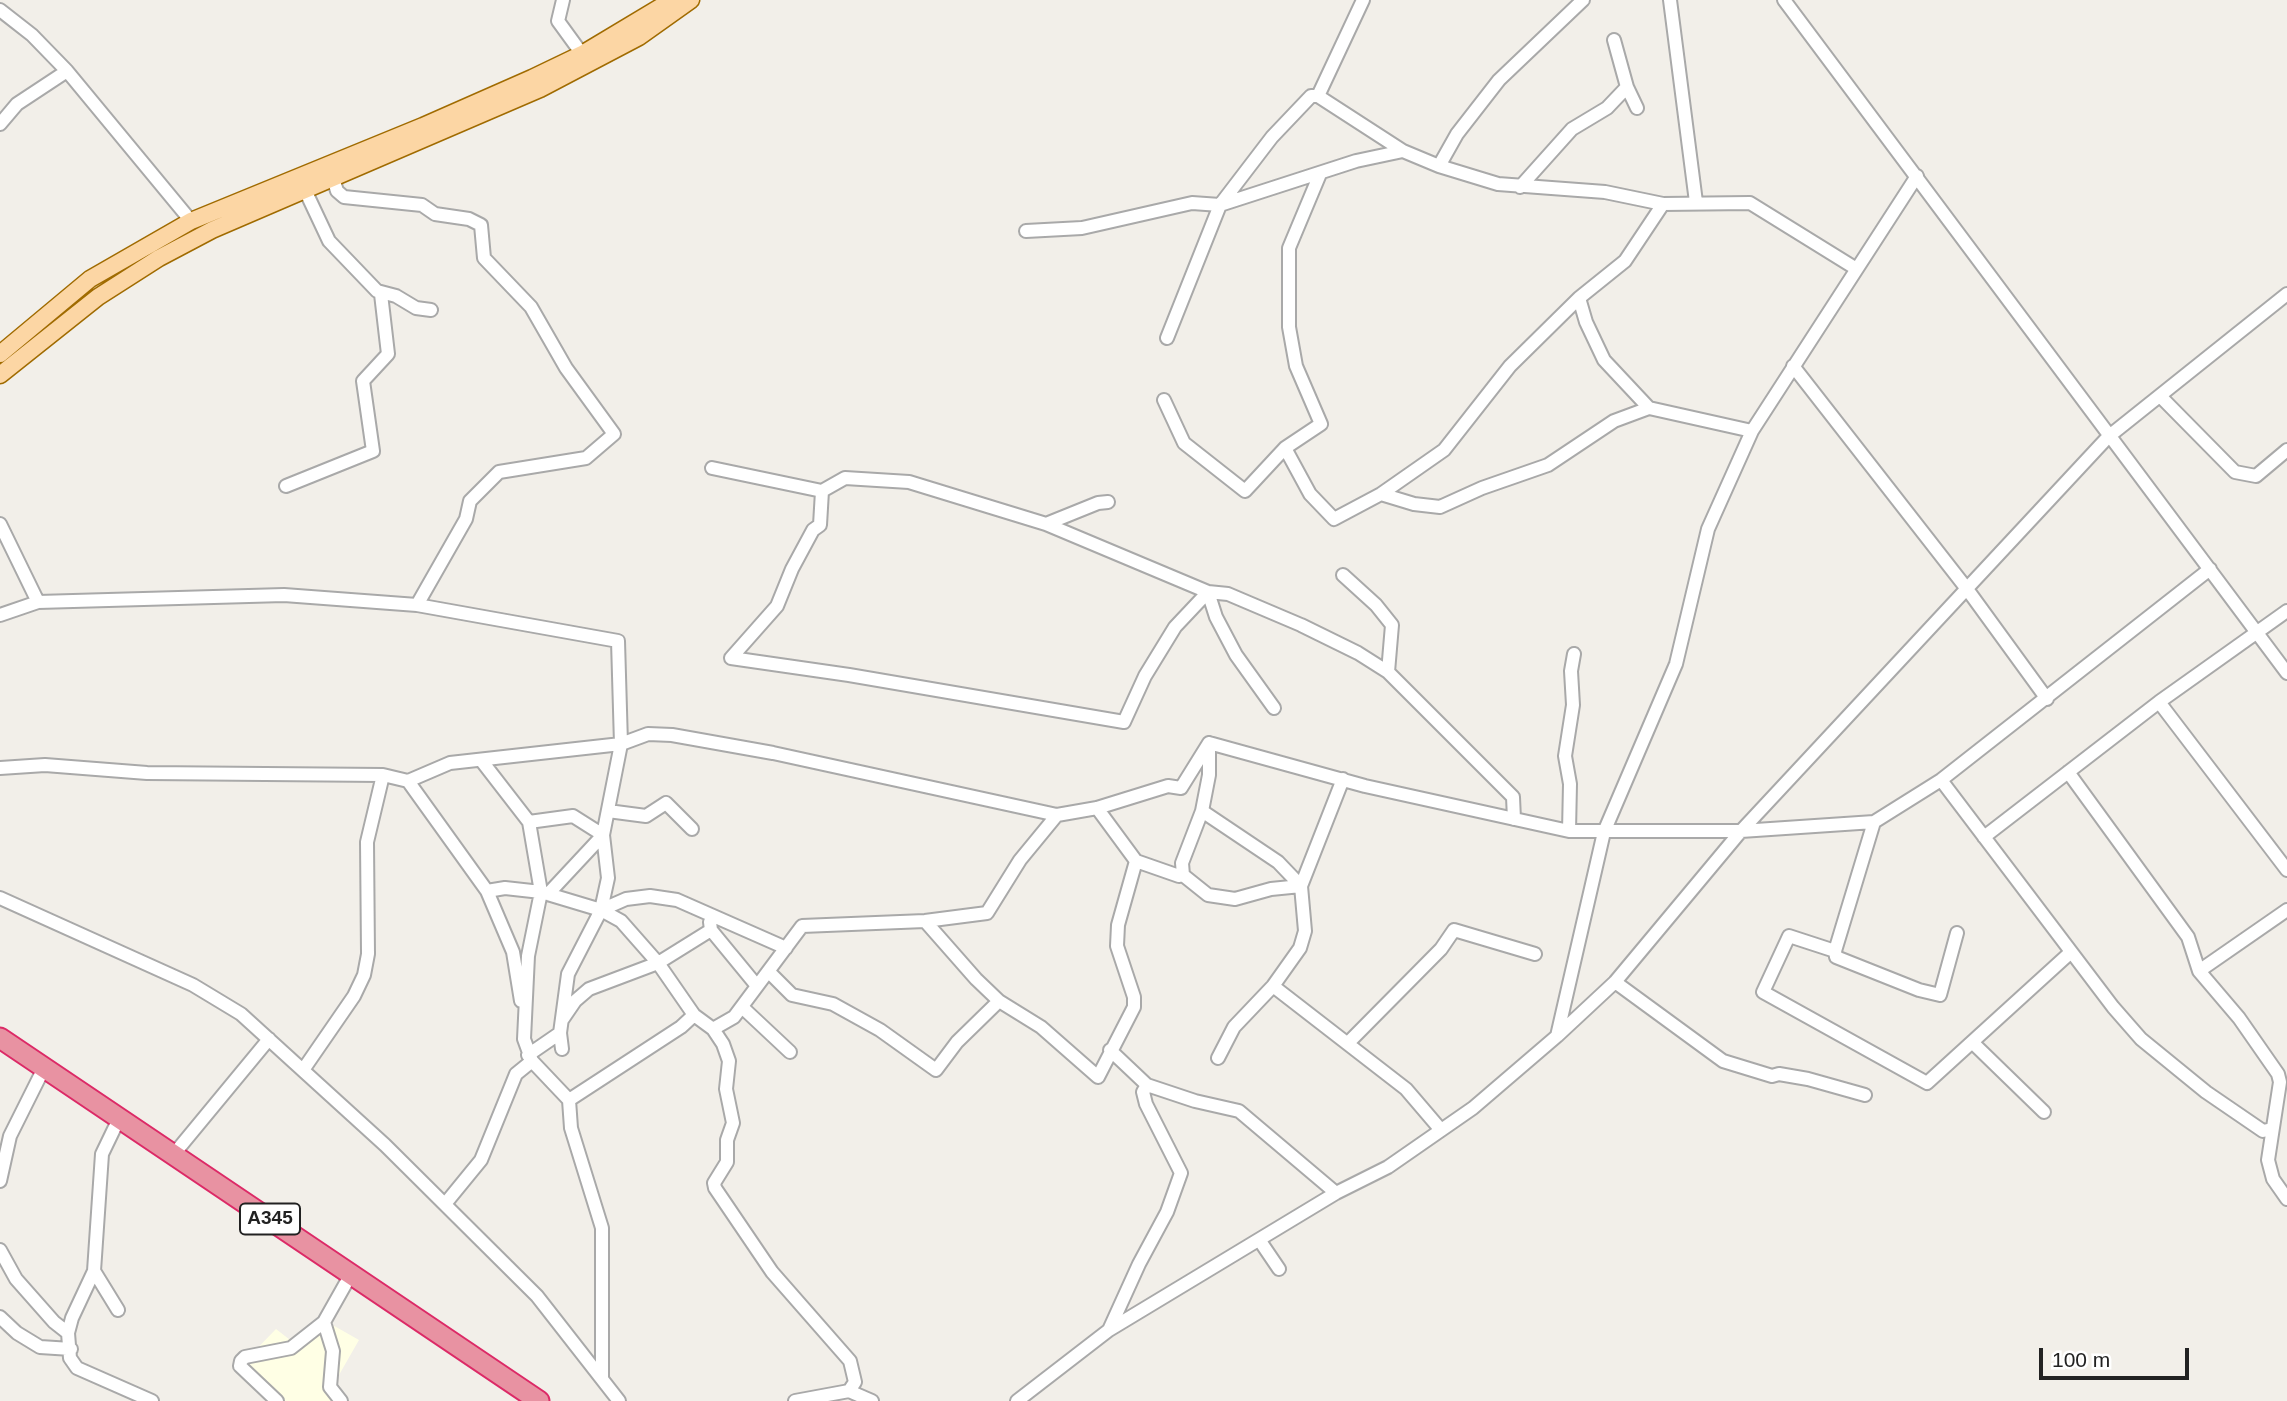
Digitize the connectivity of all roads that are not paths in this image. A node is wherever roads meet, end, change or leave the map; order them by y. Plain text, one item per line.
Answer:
1 (563, 0) edge
2 (671, 0) edge
3 (691, 0) edge
4 (1363, 0) edge
5 (1583, 0) edge
6 (1670, 0) edge
7 (1784, 0) edge
8 (0, 10) edge
9 (1614, 40) dead end
10 (582, 54) junction
11 (68, 71) junction
12 (1627, 87) junction
13 (1318, 96) junction
14 (1637, 108) dead end
15 (0, 124) edge
16 (1403, 152) junction
17 (1439, 166) junction
18 (1320, 174) junction
19 (1917, 176) junction
20 (333, 178) junction
21 (1520, 187) junction
22 (305, 190) junction
23 (1696, 202) junction
24 (1663, 204) junction
25 (1220, 205) junction
26 (191, 221) junction
27 (1026, 231) dead end
28 (1855, 268) junction
29 (382, 294) junction
30 (2287, 294) edge
31 (1579, 298) junction
32 (431, 310) dead end
33 (1167, 338) dead end
34 (0, 354) edge
35 (1793, 366) junction
36 (0, 374) edge
37 (2160, 396) junction
38 (1164, 400) dead end
39 (1648, 408) junction
40 (1752, 431) junction
41 (2108, 437) junction
42 (1285, 448) junction
43 (2287, 450) edge
44 (712, 468) dead end
45 (286, 486) dead end
46 (822, 491) junction
47 (1381, 494) junction
48 (1108, 502) dead end
49 (0, 524) edge
50 (1046, 524) junction
51 (2210, 569) junction
52 (1343, 575) dead end
53 (1967, 589) junction
54 (1208, 592) junction
55 (38, 603) junction
56 (417, 605) junction
57 (2287, 611) edge
58 (0, 615) edge
59 (2256, 632) junction
60 (1574, 654) dead end
61 (1388, 672) junction
62 (2287, 673) edge
63 (2047, 699) junction
64 (2159, 702) junction
65 (1274, 708) dead end
66 (1209, 743) junction
67 (621, 744) junction
68 (481, 760) junction
69 (0, 768) edge
70 (2068, 772) junction
71 (383, 775) junction
72 (1343, 779) junction
73 (1941, 780) junction
74 (408, 781) junction
75 (1097, 808) junction
76 (608, 811) junction
77 (1202, 811) junction
78 (1057, 815) junction
79 (1514, 819) junction
80 (529, 822) junction
81 (1874, 822) junction
82 (692, 829) dead end
83 (1569, 831) junction
84 (1741, 831) junction
85 (1604, 832) junction
86 (603, 835) junction
87 (1984, 837) junction
88 (1136, 861) junction
89 (2287, 870) edge
90 (1183, 874) junction
91 (1301, 886) junction
92 (487, 891) junction
93 (545, 893) junction
94 (0, 898) edge
95 (601, 910) junction
96 (2287, 910) edge
97 (709, 915) junction
98 (925, 921) junction
99 (711, 930) junction
100 (1958, 933) dead end
101 (786, 948) junction
102 (1835, 951) junction
103 (2071, 953) junction
104 (1535, 954) dead end
105 (658, 963) junction
106 (2199, 971) junction
107 (769, 972) junction
108 (1615, 982) junction
109 (757, 986) junction
110 (1273, 986) junction
111 (999, 1000) junction
112 (742, 1007) junction
113 (694, 1015) junction
114 (523, 1018) junction
115 (561, 1027) junction
116 (713, 1029) junction
117 (1557, 1036) junction
118 (0, 1038) edge
119 (269, 1039) junction
120 (1349, 1042) junction
121 (1973, 1043) junction
122 (0, 1049) edge
123 (562, 1049) dead end
124 (1110, 1050) junction
125 (790, 1052) dead end
126 (530, 1058) junction
127 (1218, 1058) dead end
128 (303, 1070) junction
129 (40, 1076) junction
130 (1147, 1085) junction
131 (1865, 1096) dead end
132 (569, 1100) junction
133 (2044, 1112) dead end
134 (115, 1127) junction
135 (2272, 1129) junction
136 (1441, 1130) junction
137 (174, 1154) junction
138 (0, 1181) edge
139 (1336, 1193) junction
140 (2287, 1199) edge
141 (445, 1205) junction
142 (1261, 1241) junction
143 (0, 1250) edge
144 (1279, 1269) dead end
145 (94, 1271) junction
146 (346, 1283) junction
147 (118, 1310) dead end
148 (0, 1317) edge
149 (324, 1322) junction
150 (1109, 1331) junction
151 (68, 1333) junction
152 (71, 1349) junction
153 (603, 1379) junction
154 (849, 1391) junction
155 (152, 1401) edge
156 (277, 1401) edge
157 (341, 1401) edge
158 (522, 1401) edge
159 (539, 1401) edge
160 (619, 1401) edge
161 (795, 1401) edge
162 (872, 1401) edge
163 (1017, 1401) edge

1 - 10 street
2 - 10 main road
3 - 20 main road
4 - 13 street
5 - 17 street
6 - 23 street
7 - 19 street
8 - 11 street
9 - 12 street
10 - 26 main road
11 - 15 street
11 - 26 street
12 - 14 street
12 - 21 street
13 - 16 street
13 - 25 street
16 - 17 street
16 - 18 street
17 - 21 street
18 - 25 street
18 - 42 street
19 - 28 street
19 - 41 street
20 - 22 main road
20 - 56 street
21 - 24 street
22 - 29 street
22 - 36 main road
23 - 24 street
23 - 28 street
24 - 31 street
25 - 27 street
25 - 33 street
26 - 34 main road
28 - 35 street
29 - 32 street
29 - 45 street
30 - 37 street
31 - 39 street
31 - 47 street
35 - 40 street
35 - 53 street
37 - 41 street
37 - 43 street
38 - 42 street
39 - 40 street
39 - 47 street
40 - 85 street
41 - 51 street
41 - 53 street
42 - 47 street
44 - 46 street
46 - 50 street
46 - 54 street
48 - 50 street
49 - 55 street
50 - 54 street
51 - 59 street
51 - 63 street
52 - 61 street
53 - 63 street
53 - 84 street
54 - 61 street
54 - 65 street
55 - 56 street
55 - 58 street
56 - 67 street
57 - 59 street
59 - 62 street
59 - 64 street
60 - 83 street
61 - 79 street
63 - 73 street
64 - 70 street
64 - 89 street
66 - 72 street
66 - 75 street
66 - 77 street
67 - 68 street
67 - 76 street
67 - 78 street
68 - 74 street
68 - 80 street
69 - 71 street
70 - 87 street
70 - 106 street
71 - 74 street
71 - 128 street
72 - 79 street
72 - 91 street
73 - 81 street
73 - 87 street
74 - 92 street
75 - 78 street
75 - 88 street
76 - 82 street
76 - 86 street
77 - 90 street
77 - 91 street
78 - 98 street
79 - 83 street
80 - 86 street
80 - 93 street
81 - 84 street
81 - 102 street
83 - 85 street
84 - 85 street
84 - 108 street
85 - 117 street
86 - 93 street
86 - 95 street
87 - 103 street
88 - 90 street
88 - 124 street
90 - 91 street
91 - 110 street
92 - 93 street
92 - 114 street
93 - 95 street
93 - 114 street
94 - 119 street
95 - 97 street
95 - 105 street
95 - 115 street
96 - 106 street
97 - 99 street
97 - 101 street
98 - 101 street
98 - 111 street
99 - 105 street
99 - 109 street
100 - 102 street
101 - 107 street
102 - 121 street
103 - 121 street
103 - 135 street
104 - 120 street
105 - 113 street
105 - 115 street
106 - 135 street
107 - 109 street
107 - 111 street
108 - 117 street
108 - 131 street
109 - 112 street
110 - 120 street
110 - 127 street
111 - 124 street
112 - 116 street
112 - 125 street
113 - 116 street
113 - 132 street
114 - 126 street
115 - 123 street
115 - 126 street
116 - 154 street
117 - 136 street
118 - 137 highway, A345
119 - 128 street
119 - 137 street
120 - 136 street
121 - 133 street
122 - 129 highway, A345
124 - 130 street
126 - 132 street
126 - 141 street
128 - 141 street
129 - 134 highway, A345
129 - 138 street
130 - 139 street
130 - 150 street
132 - 153 street
134 - 145 street
134 - 146 highway, A345
135 - 140 street
136 - 139 street
137 - 159 highway, A345
139 - 142 street
141 - 153 street
142 - 144 street
142 - 150 street
143 - 151 street
145 - 147 street
145 - 151 street
146 - 149 street
146 - 158 highway, A345
148 - 152 street
149 - 156 street
149 - 157 street
150 - 163 street
151 - 152 street
152 - 155 street
153 - 160 street
154 - 161 street
154 - 162 street

